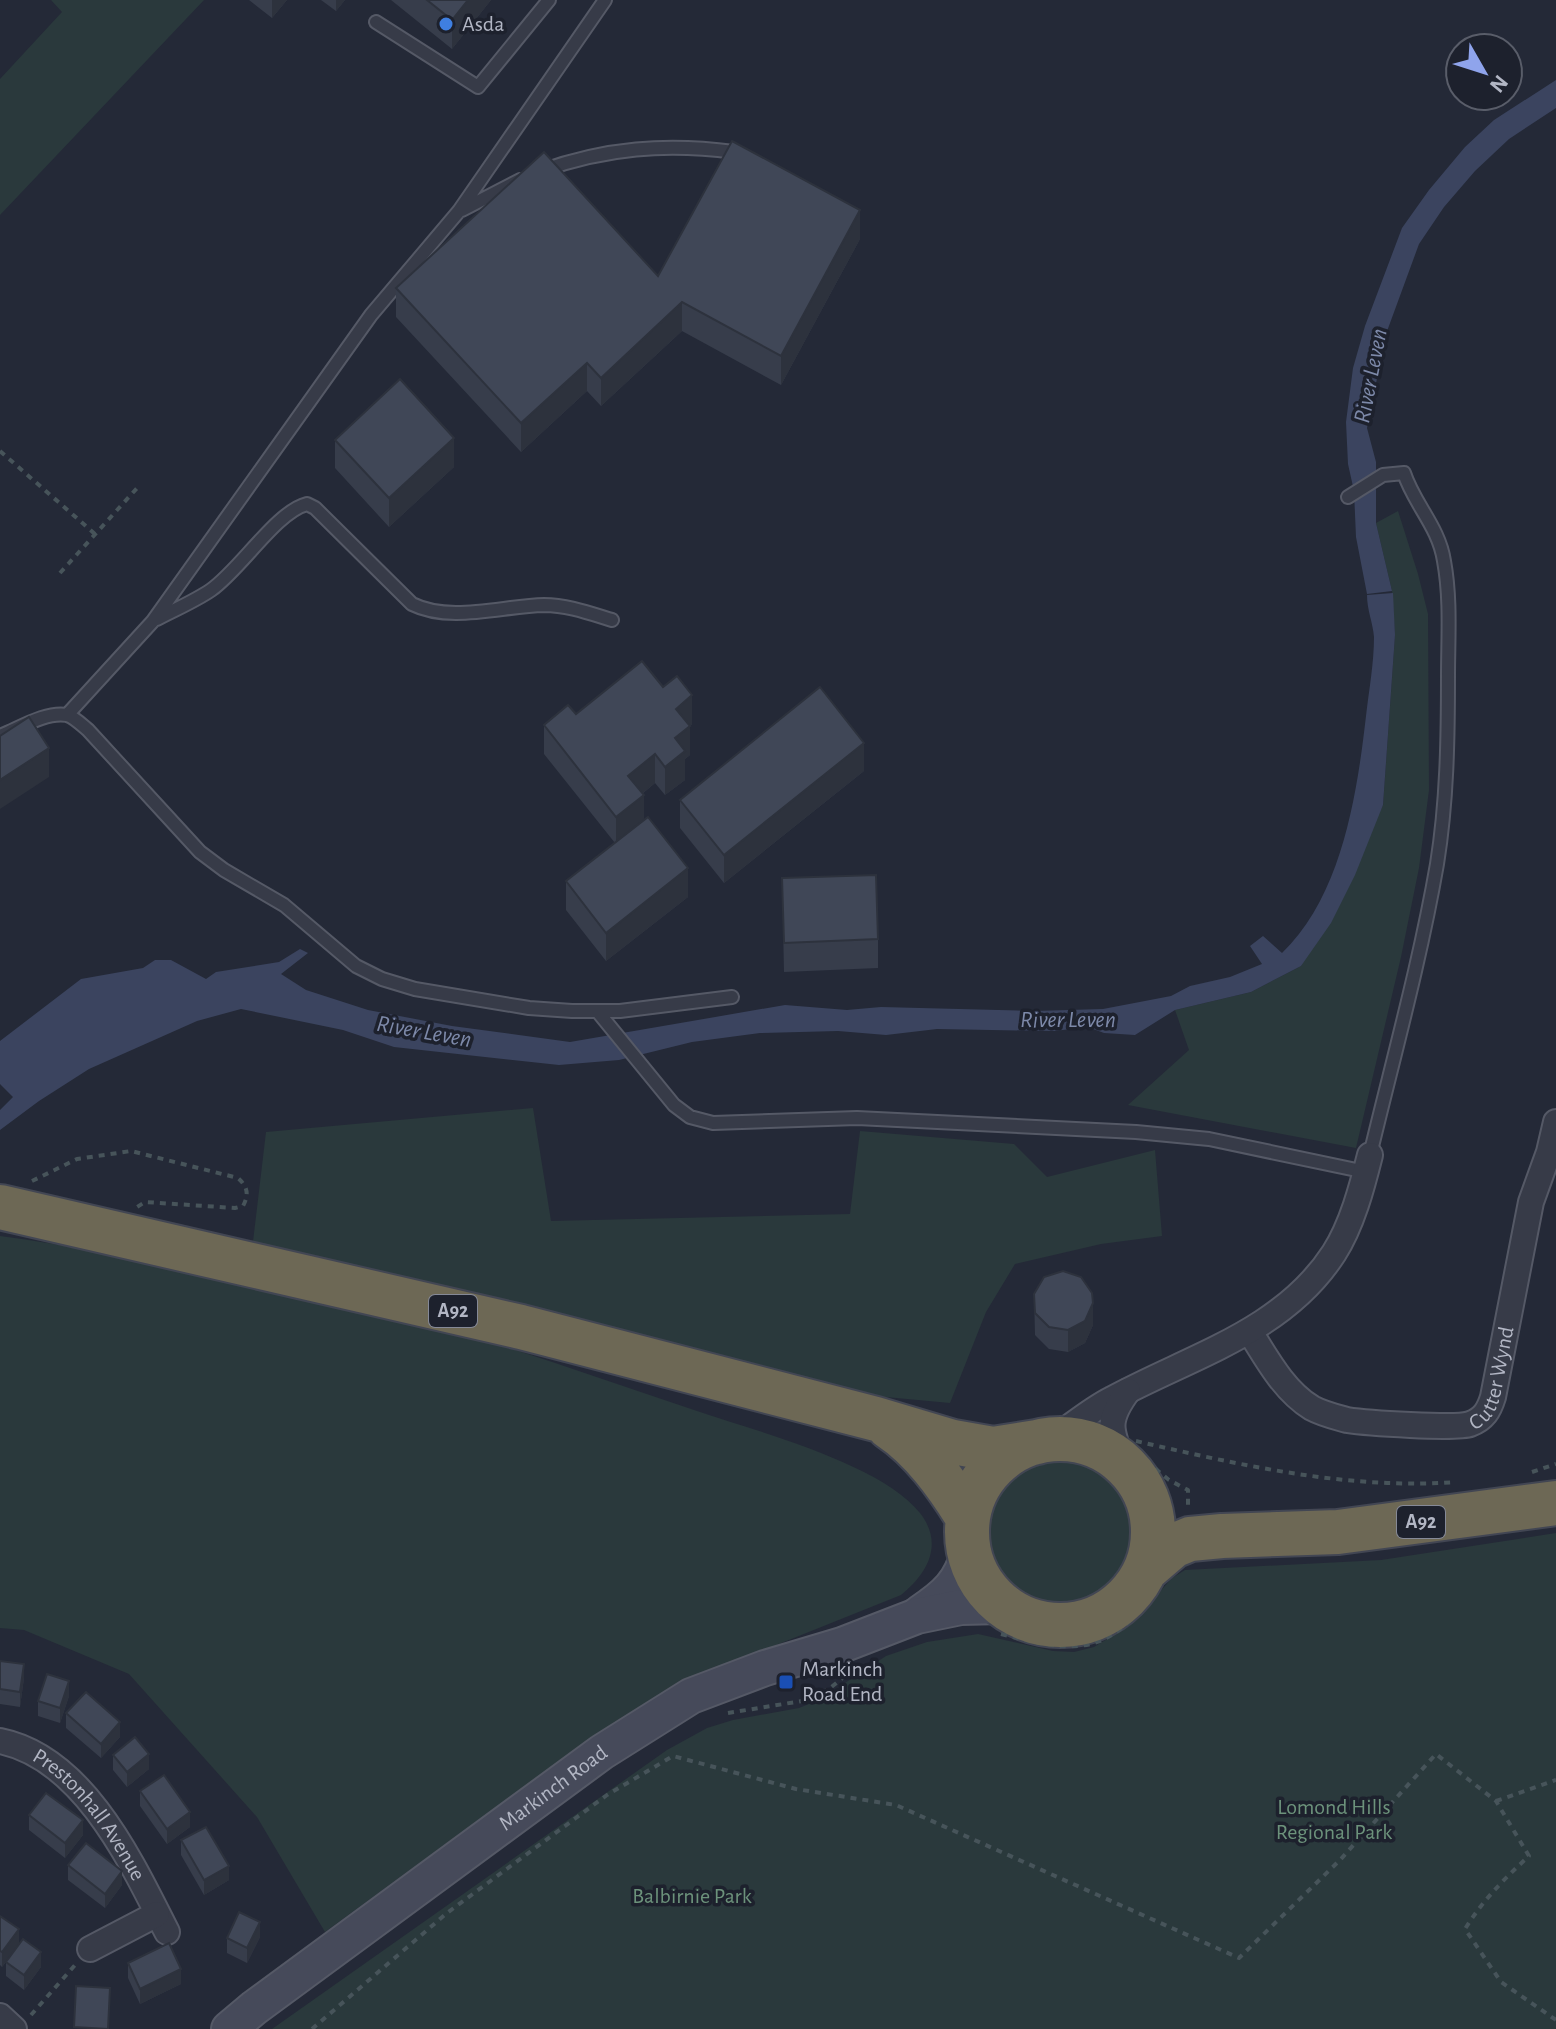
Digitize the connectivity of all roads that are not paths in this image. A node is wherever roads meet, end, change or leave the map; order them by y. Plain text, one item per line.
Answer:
1 (549, 0) edge
2 (605, 0) edge
3 (376, 22) dead end
4 (734, 152) edge
5 (459, 211) junction
6 (1348, 497) dead end
7 (612, 620) dead end
8 (153, 621) junction
9 (67, 715) junction
10 (0, 736) edge
11 (732, 997) dead end
12 (602, 1017) junction
13 (1556, 1122) edge
14 (1368, 1163) junction
15 (13, 1210) edge
16 (1250, 1332) junction
17 (1129, 1389) junction
18 (876, 1419) junction
19 (1044, 1441) junction
20 (1134, 1463) junction
21 (1556, 1503) edge
22 (1285, 1534) junction
23 (968, 1535) junction
24 (1146, 1585) junction
25 (917, 1616) junction
26 (998, 1619) junction
27 (0, 1741) edge
28 (90, 1949) road end
29 (0, 2016) edge
30 (21, 2023) edge
31 (229, 2029) edge

1 - 3 lane
2 - 5 lane
4 - 5 lane
5 - 8 lane
6 - 14 lane
7 - 8 lane
8 - 9 lane
9 - 10 lane
9 - 12 lane
11 - 12 lane
12 - 14 lane
13 - 16 street, Cutter Wynd
14 - 16 street
15 - 18 highway, A92
16 - 17 street
17 - 19 street
17 - 20 street
18 - 19 highway, A92
18 - 23 highway, A92
19 - 20 highway, A92
19 - 23 highway
20 - 22 highway, A92
20 - 24 highway, A92
21 - 22 highway, A92
22 - 24 highway, A92
23 - 25 main road, Markinch Road
23 - 26 highway, A92
24 - 26 highway, A92
25 - 26 main road, Markinch Road
25 - 31 main road, Markinch Road
27 - 28 street, Prestonhall Avenue
29 - 30 street

